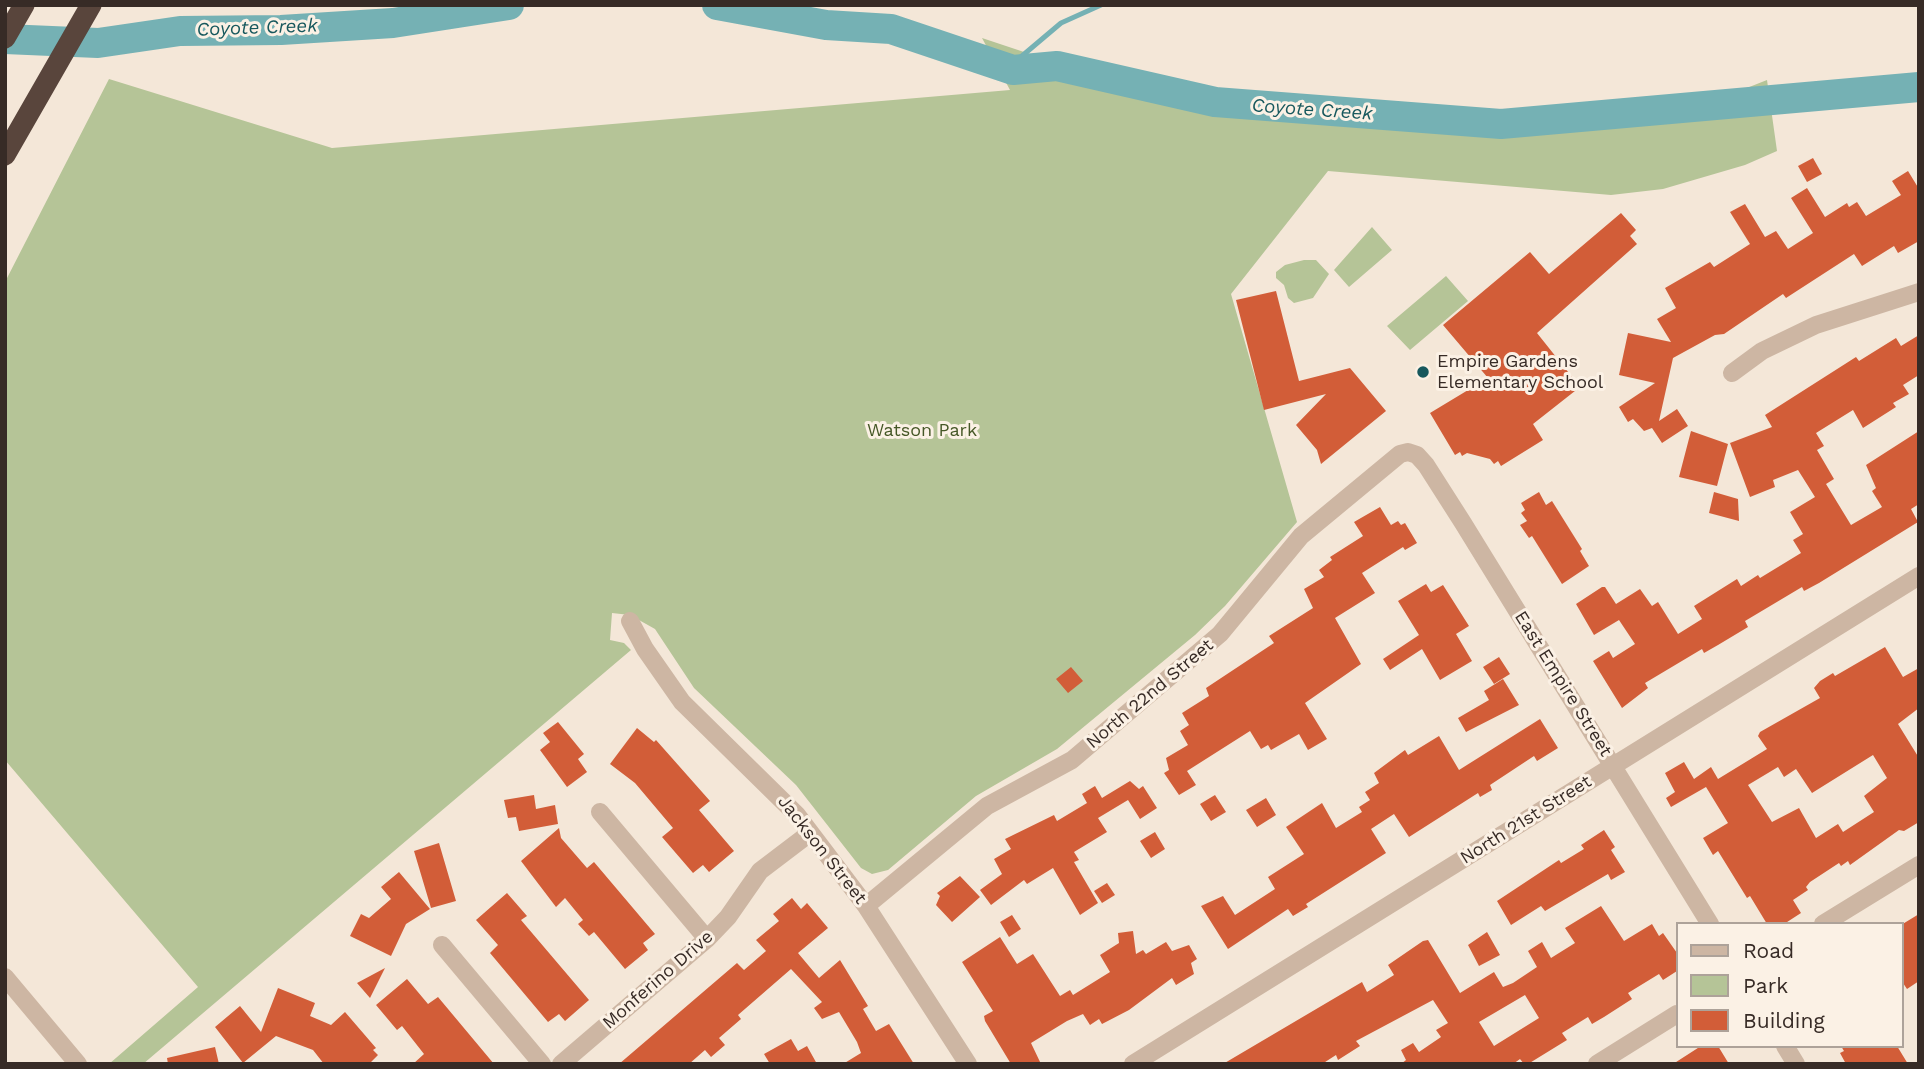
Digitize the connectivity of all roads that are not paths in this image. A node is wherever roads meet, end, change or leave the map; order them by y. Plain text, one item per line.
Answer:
1 (24, 5) edge
2 (91, 5) edge
3 (5, 38) edge
4 (5, 155) edge
5 (1919, 292) edge
6 (1732, 373) dead end
7 (1408, 452) joint
8 (1919, 576) edge
9 (630, 621) dead end
10 (1613, 765) junction
11 (600, 812) dead end
12 (810, 833) junction
13 (1919, 865) edge
14 (866, 906) junction
15 (1709, 922) edge
16 (1826, 922) edge
17 (707, 939) junction
18 (442, 946) dead end
19 (5, 977) edge
20 (1675, 1015) edge
21 (1786, 1048) edge
22 (78, 1064) edge
23 (542, 1064) edge
24 (561, 1064) edge
25 (968, 1064) edge
26 (1133, 1064) edge
27 (1597, 1064) edge
28 (1796, 1064) edge

1 - 3 highway
2 - 4 highway
5 - 6 street
7 - 10 street, East Empire Street
7 - 14 street, North 22nd Street
8 - 10 street, North 21st Street
9 - 12 street, Jackson Street
10 - 15 street, East Empire Street
10 - 26 street, North 21st Street
11 - 17 street
12 - 14 street, Jackson Street
12 - 17 street, Monferino Drive
13 - 16 street
14 - 25 street, Jackson Street
17 - 24 street, Monferino Drive
18 - 23 street
19 - 22 street
20 - 27 street
21 - 28 street

